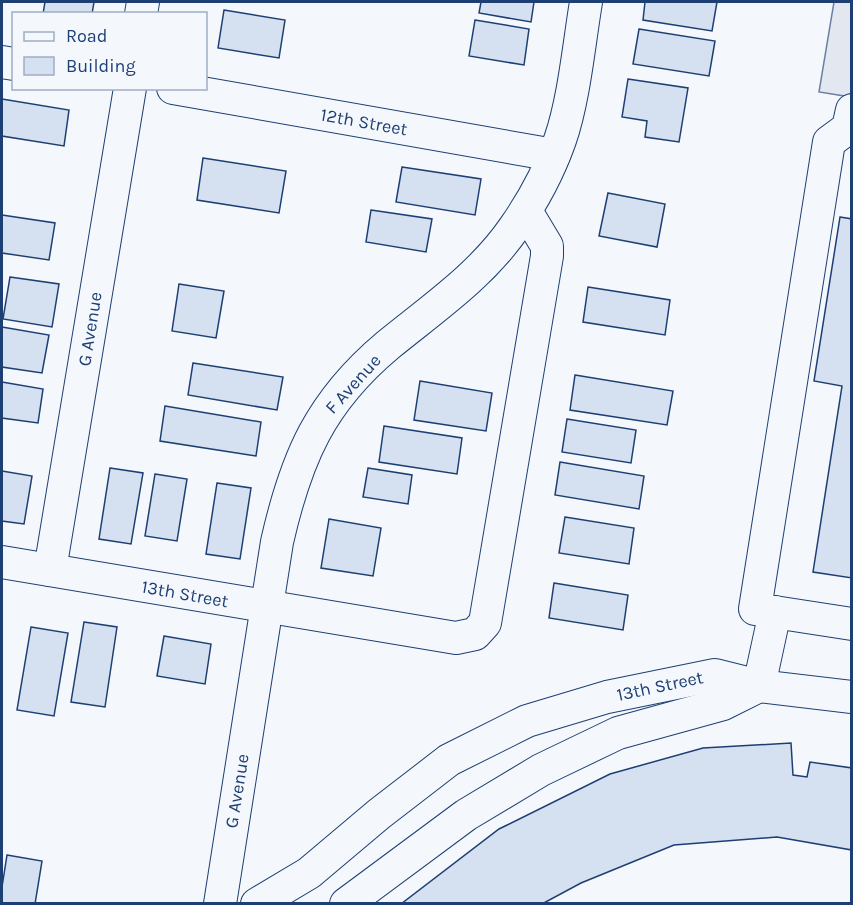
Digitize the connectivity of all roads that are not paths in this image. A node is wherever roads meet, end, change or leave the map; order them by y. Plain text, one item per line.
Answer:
1 (586, 2) edge
2 (130, 90) edge
3 (184, 90) edge
4 (851, 122) edge
5 (554, 155) junction
6 (526, 211) junction
7 (2, 562) edge
8 (50, 570) junction
9 (265, 608) junction
10 (775, 612) junction
11 (852, 624) edge
12 (759, 686) junction
13 (852, 697) edge
14 (220, 903) edge
15 (257, 903) edge
16 (346, 903) edge

1 - 5 street, F Avenue
2 - 8 street, G Avenue
3 - 5 street, 12th Street
4 - 10 street
5 - 6 street, F Avenue
6 - 9 street, F Avenue
6 - 9 street, 13th Street
7 - 8 street, 13th Street
8 - 9 street, 13th Street
9 - 14 street, G Avenue
10 - 11 street
10 - 12 street
12 - 13 street
12 - 15 street, 13th Street
12 - 16 street, 13th Street

